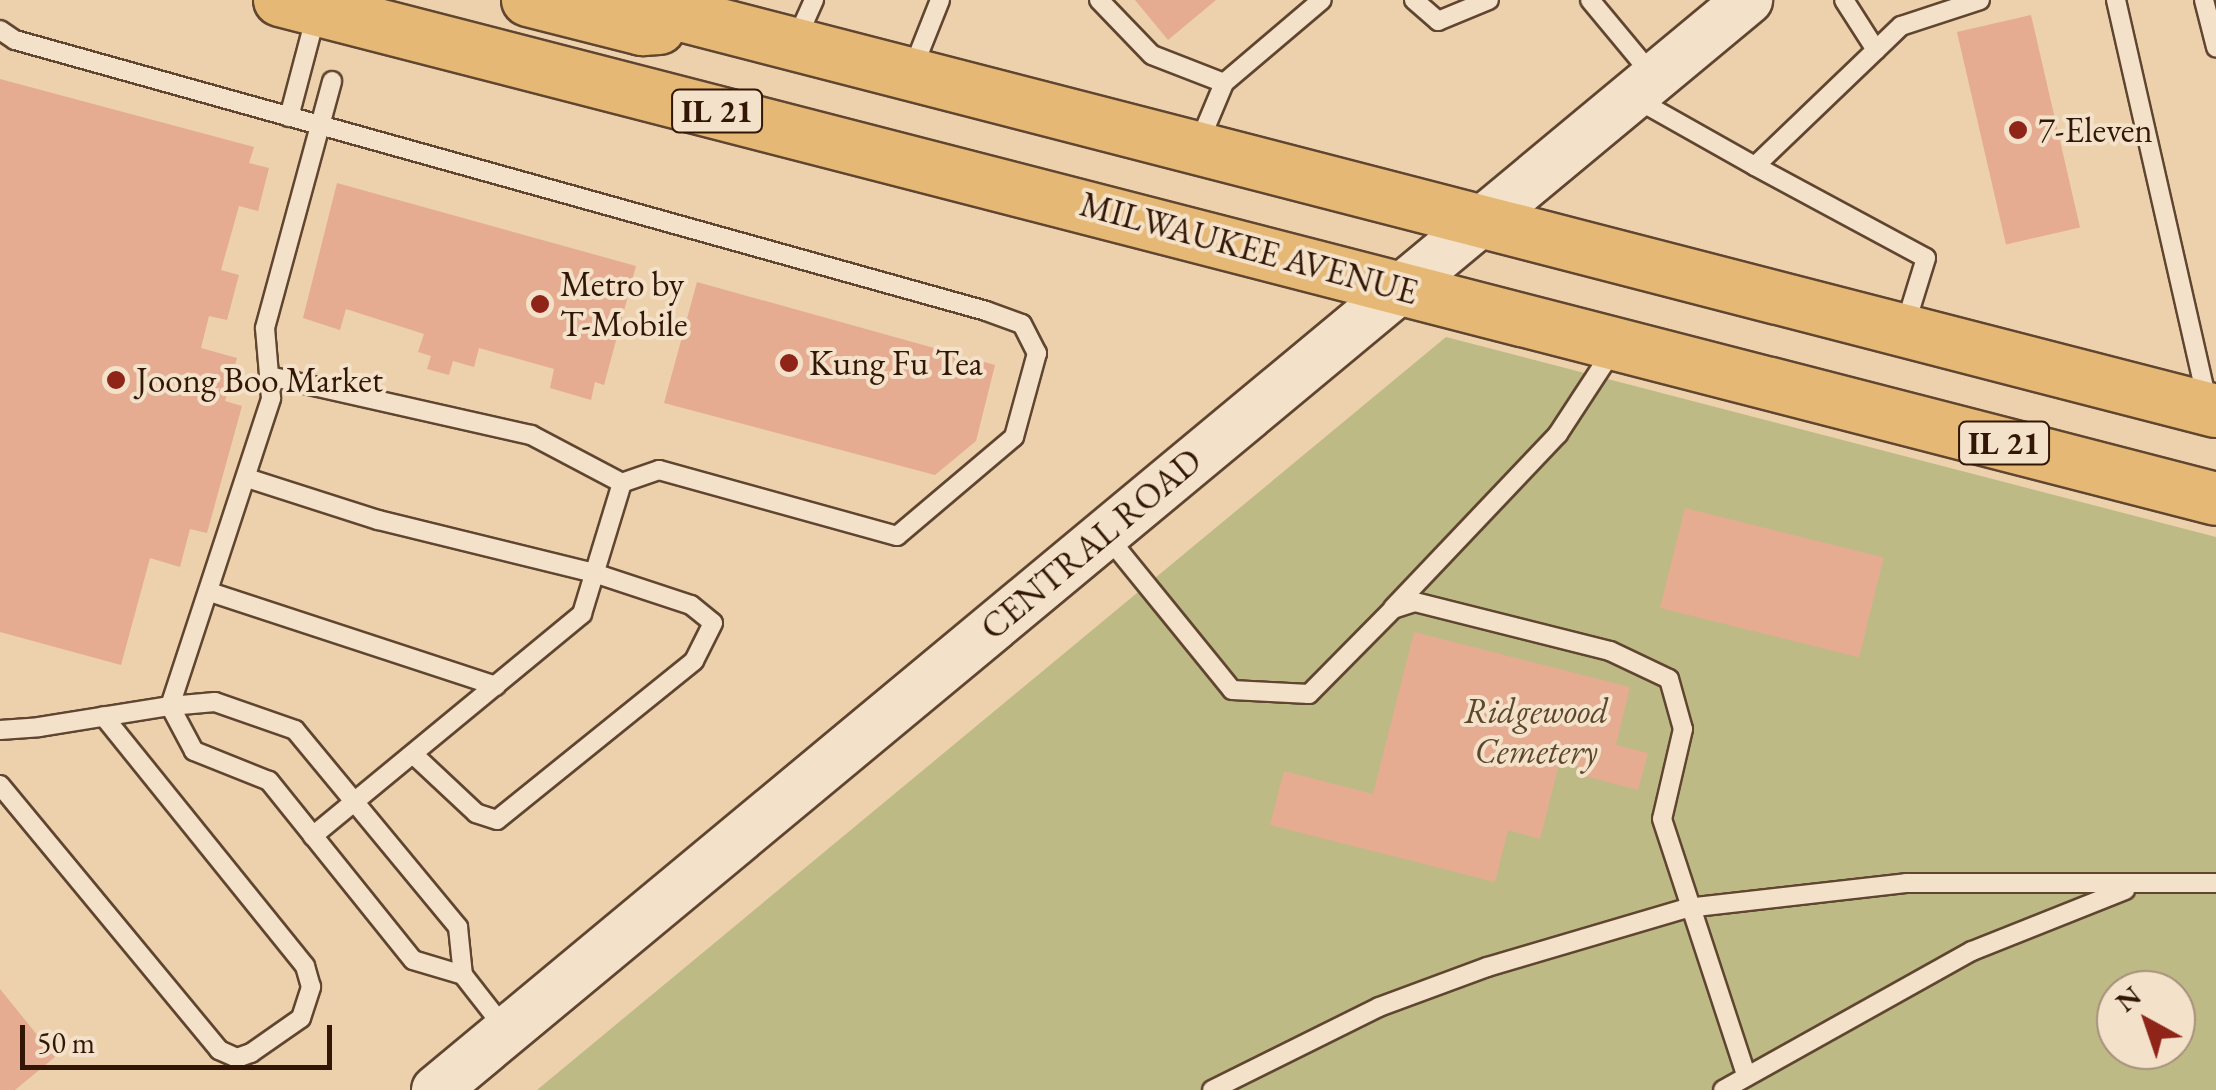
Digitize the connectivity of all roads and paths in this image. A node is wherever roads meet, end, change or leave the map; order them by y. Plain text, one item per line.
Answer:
1 (528, 0) edge
2 (940, 0) edge
3 (1099, 0) edge
4 (1322, 0) edge
5 (1414, 0) edge
6 (1489, 0) edge
7 (1590, 0) edge
8 (1748, 0) edge
9 (1844, 0) edge
10 (1980, 0) edge
11 (2116, 0) edge
12 (2204, 0) edge
13 (634, 1) edge
14 (308, 3) edge
15 (804, 22) edge
16 (715, 23) junction
17 (0, 30) edge
18 (2216, 46) edge
19 (1876, 50) junction
20 (912, 73) junction
21 (332, 81) dead end
22 (1224, 83) junction
23 (1642, 87) junction
24 (288, 117) junction
25 (320, 126) junction
26 (1198, 146) junction
27 (1755, 166) junction
28 (1483, 219) junction
29 (1398, 289) junction
30 (1904, 329) junction
31 (1616, 343) junction
32 (270, 376) junction
33 (2212, 410) edge
34 (247, 478) junction
35 (622, 484) junction
36 (2216, 499) edge
37 (1104, 533) junction
38 (594, 574) junction
39 (210, 592) junction
40 (1393, 609) junction
41 (496, 686) junction
42 (170, 706) junction
43 (103, 716) junction
44 (0, 730) edge
45 (414, 755) junction
46 (0, 785) edge
47 (358, 802) junction
48 (314, 836) junction
49 (2216, 883) edge
50 (2138, 885) junction
51 (1687, 908) junction
52 (463, 975) junction
53 (507, 1031) junction
54 (1746, 1074) junction
55 (436, 1090) edge
56 (1212, 1090) edge
57 (1724, 1090) edge

1 - 16 main road
2 - 20 lane
3 - 22 lane
4 - 22 lane
5 - 6 lane
7 - 23 lane
8 - 23 main road, CENTRAL ROAD
9 - 19 lane
10 - 19 lane
11 - 33 lane
12 - 18 lane
13 - 16 main road, IL 21
14 - 24 lane
14 - 29 main road, MILWAUKEE AVENUE / IL 21
15 - 16 main road, IL 21
15 - 20 main road, IL 21
17 - 24 lane
19 - 27 lane
20 - 26 main road, IL 21
21 - 25 lane
22 - 26 lane
23 - 27 lane
23 - 28 main road, CENTRAL ROAD
24 - 25 lane
25 - 32 lane
25 - 35 lane
26 - 28 main road, IL 21
27 - 30 lane
28 - 29 main road, CENTRAL ROAD
28 - 30 main road, IL 21
29 - 31 main road, MILWAUKEE AVENUE / IL 21
29 - 37 main road, CENTRAL ROAD
30 - 33 main road, IL 21
31 - 36 main road, MILWAUKEE AVENUE / IL 21
31 - 40 lane
32 - 34 lane
32 - 35 lane
34 - 38 lane
34 - 39 lane
35 - 38 lane
37 - 40 lane
37 - 53 main road, CENTRAL ROAD
38 - 41 lane
38 - 45 lane
39 - 41 lane
39 - 42 lane
40 - 51 lane
41 - 45 lane
42 - 43 lane
42 - 47 lane
42 - 48 lane
43 - 44 lane
43 - 46 lane
45 - 47 lane
47 - 48 lane
47 - 52 lane
48 - 52 lane
49 - 50 lane
50 - 51 lane
50 - 54 lane
51 - 54 lane
51 - 56 lane
52 - 53 lane
53 - 55 main road, CENTRAL ROAD
54 - 57 lane

